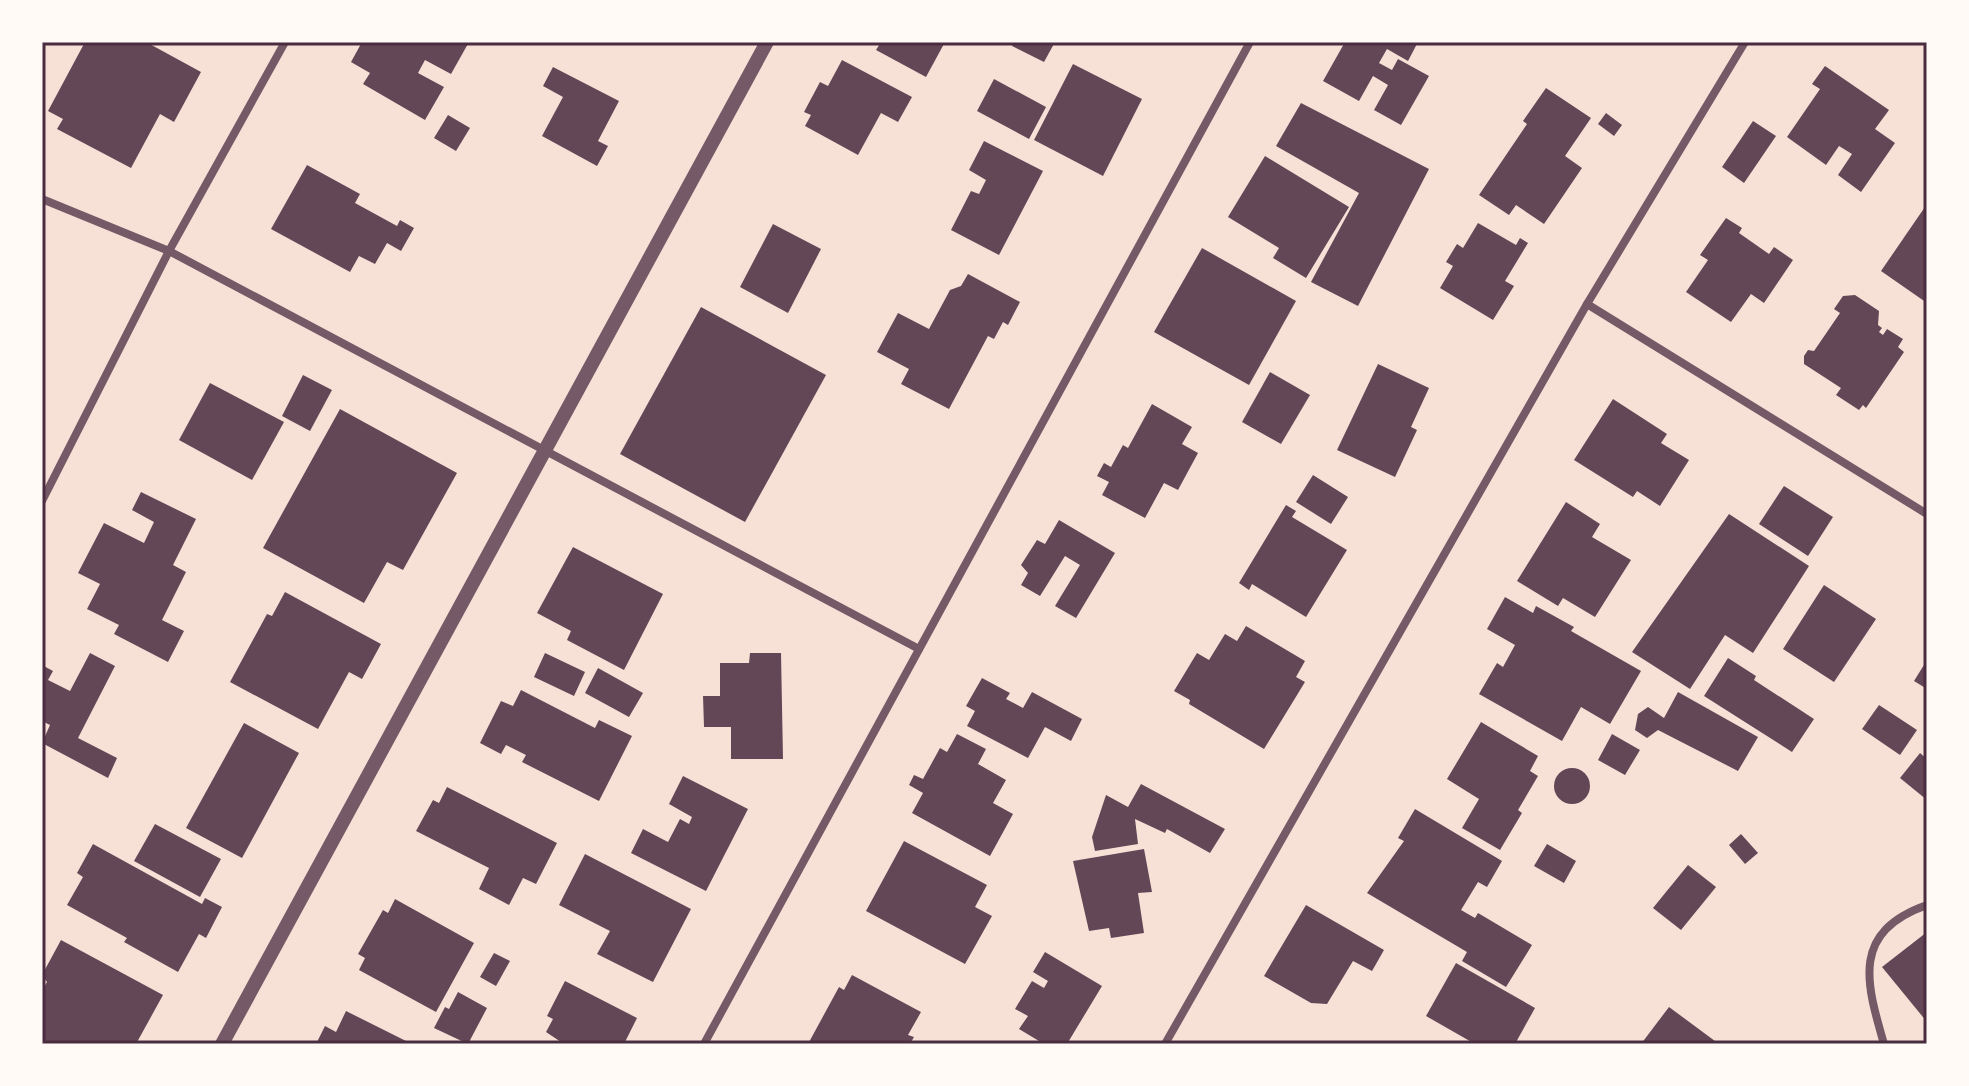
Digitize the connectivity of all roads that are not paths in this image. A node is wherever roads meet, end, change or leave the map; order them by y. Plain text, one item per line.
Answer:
1 (285, 42) edge
2 (767, 42) edge
3 (1250, 42) edge
4 (1745, 42) edge
5 (42, 199) edge
6 (169, 251) junction
7 (1587, 304) junction
8 (545, 450) junction
9 (42, 501) edge
10 (1927, 514) edge
11 (919, 649) junction
12 (1927, 905) edge
13 (222, 1044) edge
14 (704, 1044) edge
15 (1165, 1044) edge
16 (1884, 1044) edge

1 - 6 street
2 - 8 street
3 - 11 street
4 - 7 street
5 - 6 street
6 - 8 street
6 - 9 street
7 - 10 street
7 - 15 street
8 - 11 street
8 - 13 street
11 - 14 street
12 - 16 street

